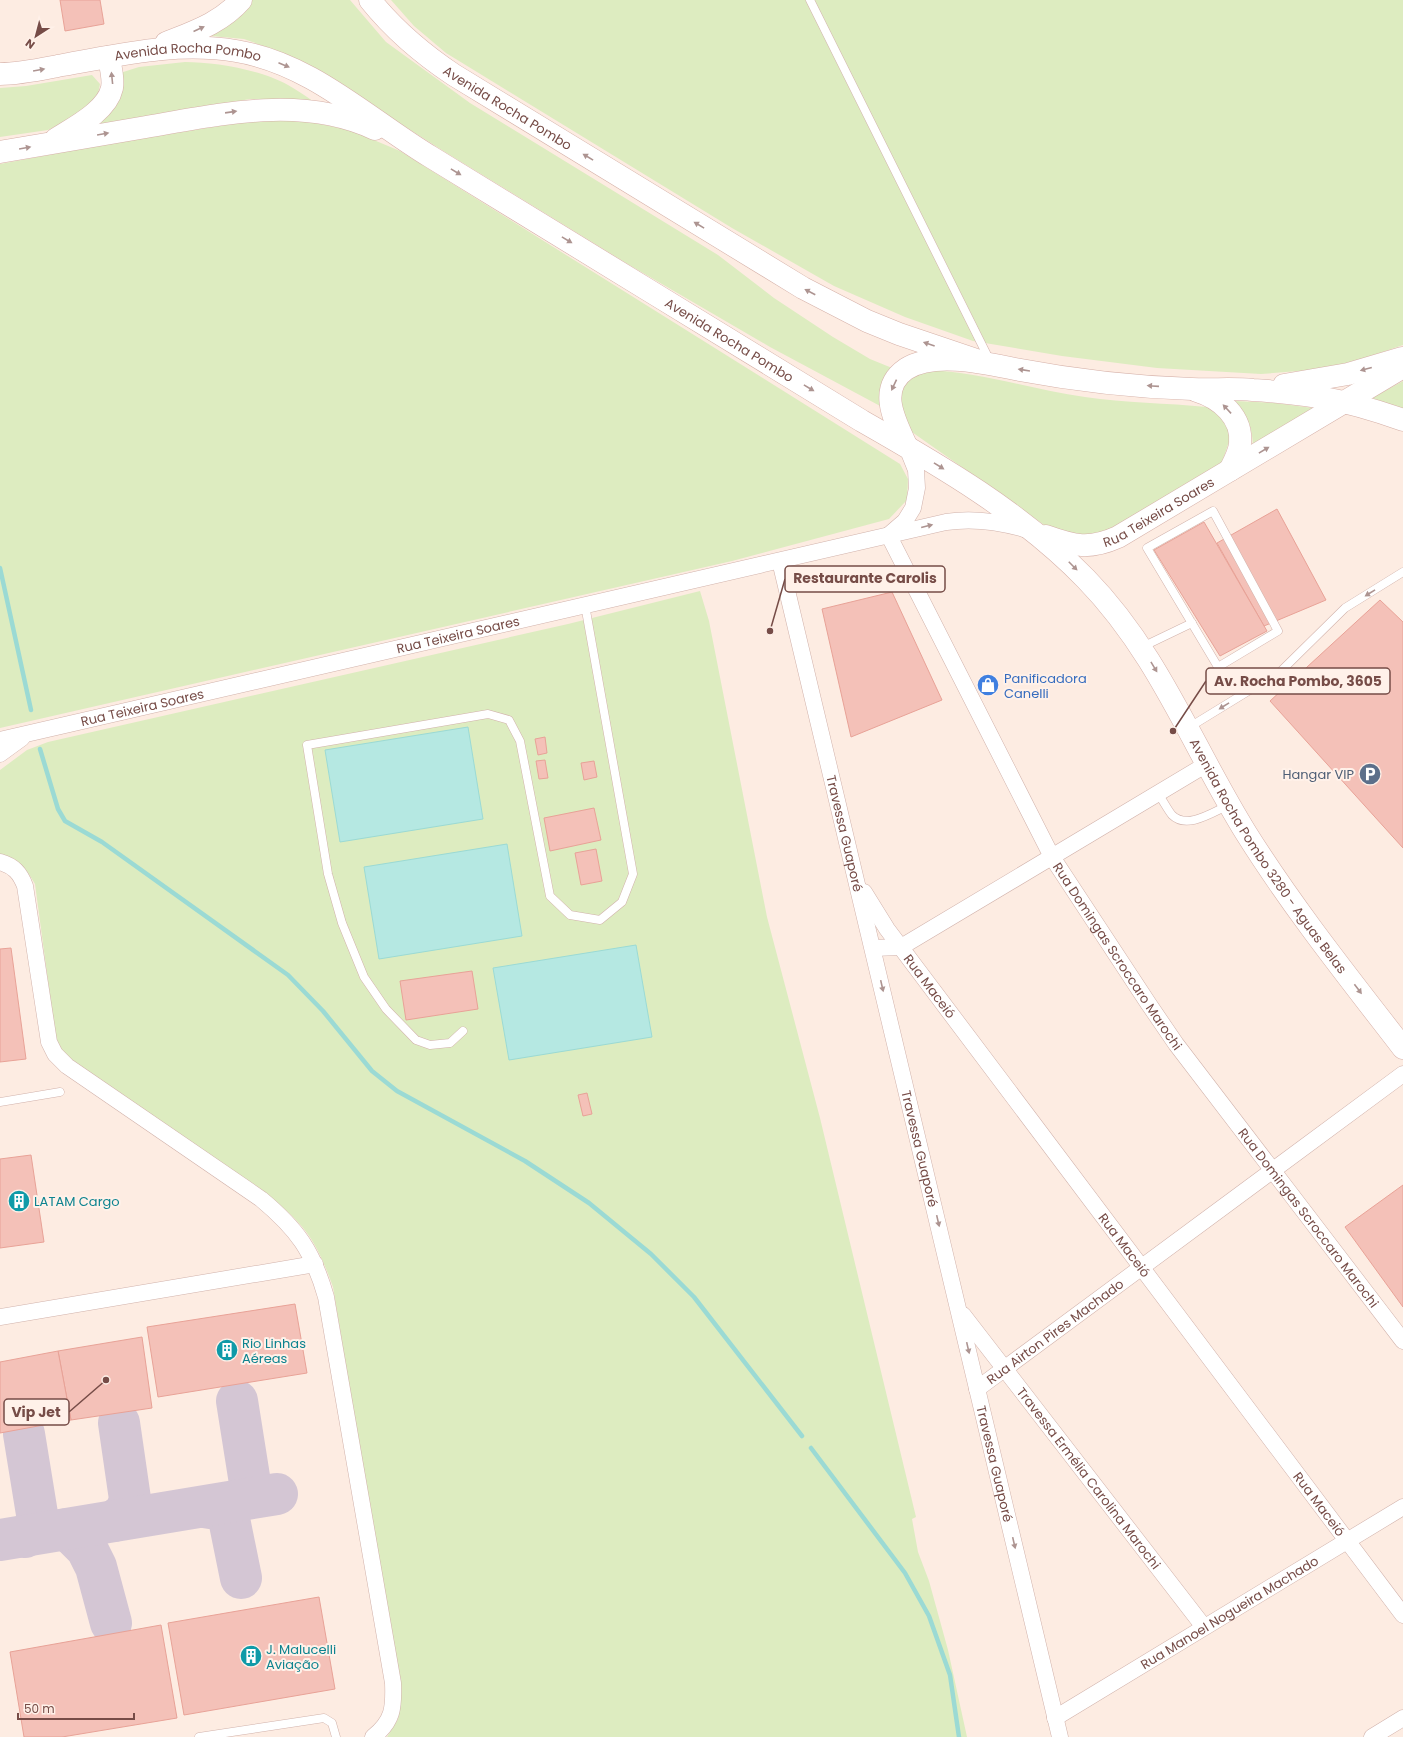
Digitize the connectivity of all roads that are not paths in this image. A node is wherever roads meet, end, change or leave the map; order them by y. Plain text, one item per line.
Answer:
1 (241, 0) edge
2 (370, 0) edge
3 (810, 0) edge
4 (150, 49) junction
5 (109, 57) junction
6 (0, 74) edge
7 (50, 144) junction
8 (0, 152) edge
9 (423, 152) junction
10 (1403, 357) edge
11 (985, 362) junction
12 (1403, 368) edge
13 (1192, 389) junction
14 (1252, 389) junction
15 (1345, 402) junction
16 (1403, 420) edge
17 (906, 446) junction
18 (1230, 470) junction
19 (1033, 531) junction
20 (889, 536) junction
21 (780, 561) junction
22 (1403, 572) edge
23 (585, 606) junction
24 (1192, 623) junction
25 (1142, 647) junction
26 (1188, 728) junction
27 (27, 735) junction
28 (0, 740) edge
29 (0, 754) edge
30 (1207, 764) junction
31 (1158, 794) junction
32 (1230, 805) junction
33 (1052, 857) junction
34 (0, 862) edge
35 (853, 870) junction
36 (887, 929) junction
37 (872, 943) junction
38 (901, 947) junction
39 (463, 1031) dead end
40 (1403, 1048) edge
41 (1403, 1074) edge
42 (60, 1092) dead end
43 (0, 1102) edge
44 (1273, 1170) junction
45 (315, 1264) junction
46 (1142, 1267) junction
47 (958, 1310) junction
48 (0, 1317) edge
49 (1403, 1341) edge
50 (1004, 1369) junction
51 (977, 1388) junction
52 (1403, 1508) edge
53 (1347, 1541) junction
54 (1403, 1615) edge
55 (1204, 1627) junction
56 (1055, 1718) junction
57 (1403, 1718) edge
58 (199, 1737) edge
59 (336, 1737) edge
60 (373, 1737) edge
61 (1060, 1737) edge
62 (1372, 1737) edge

4 -> 1 main road
11 -> 2 main road, Avenida Rocha Pombo
3 - 11 lane
4 - 5 main road, Avenida Rocha Pombo
4 -> 9 main road, Avenida Rocha Pombo
6 -> 5 main road, Avenida Rocha Pombo
7 -> 5 main road
8 -> 7 main road, Avenida Rocha Pombo
7 -> 9 main road, Avenida Rocha Pombo
9 -> 17 main road, Avenida Rocha Pombo
10 -> 14 main road
13 -> 11 main road
11 -> 17 main road
12 - 15 main road, Rua Teixeira Soares
13 - 14 main road
18 -> 13 main road
14 - 15 main road
15 - 16 main road
18 -> 15 main road, Rua Teixeira Soares
17 -> 19 main road, Avenida Rocha Pombo
17 - 20 street
18 - 19 main road, Rua Teixeira Soares
20 -> 19 street, Rua Teixeira Soares
19 -> 25 main road, Avenida Rocha Pombo 3280 - Aguas Belas
20 - 21 street, Rua Teixeira Soares
20 - 33 street, Rua Domingas Scroccaro Marochi
21 - 23 street, Rua Teixeira Soares
21 - 35 street, Travessa Guaporé
22 -> 26 lane
23 - 27 street, Rua Teixeira Soares
23 - 39 lane
24 - 24 lane
24 - 25 lane
25 -> 26 main road, Avenida Rocha Pombo 3280 - Aguas Belas
26 - 30 main road, Avenida Rocha Pombo 3280 - Aguas Belas
27 - 28 street, Rua Teixeira Soares
27 - 29 street, Rua Teixeira Soares
30 - 31 street
30 - 32 main road, Avenida Rocha Pombo 3280 - Aguas Belas
31 - 32 lane
31 - 33 street
32 -> 40 main road, Avenida Rocha Pombo 3280 - Aguas Belas
33 - 38 street
33 - 44 street, Rua Domingas Scroccaro Marochi
34 - 45 street
35 - 36 street, Rua Maceió
35 - 37 street, Travessa Guaporé
36 - 37 street
36 - 38 street, Rua Maceió
37 - 38 street
37 -> 47 street, Travessa Guaporé
38 - 46 street, Rua Maceió
41 - 44 street, Rua Airton Pires Machado
42 - 43 lane
44 - 46 street, Rua Airton Pires Machado
44 - 49 street, Rua Domingas Scroccaro Marochi
45 - 48 street
45 - 60 street
46 - 50 street, Rua Airton Pires Machado
46 - 53 street, Rua Maceió
47 - 50 street, Travessa Ermélia Carolina Marochi
47 -> 51 street, Travessa Guaporé
50 - 51 street, Rua Airton Pires Machado
50 - 55 street, Travessa Ermélia Carolina Marochi
51 -> 56 street, Travessa Guaporé
52 - 53 street, Rua Manoel Nogueira Machado
53 - 54 street, Rua Maceió
53 - 55 street, Rua Manoel Nogueira Machado
55 - 56 street, Rua Manoel Nogueira Machado
56 - 61 street, Travessa Guaporé
57 - 62 street
58 - 59 lane

